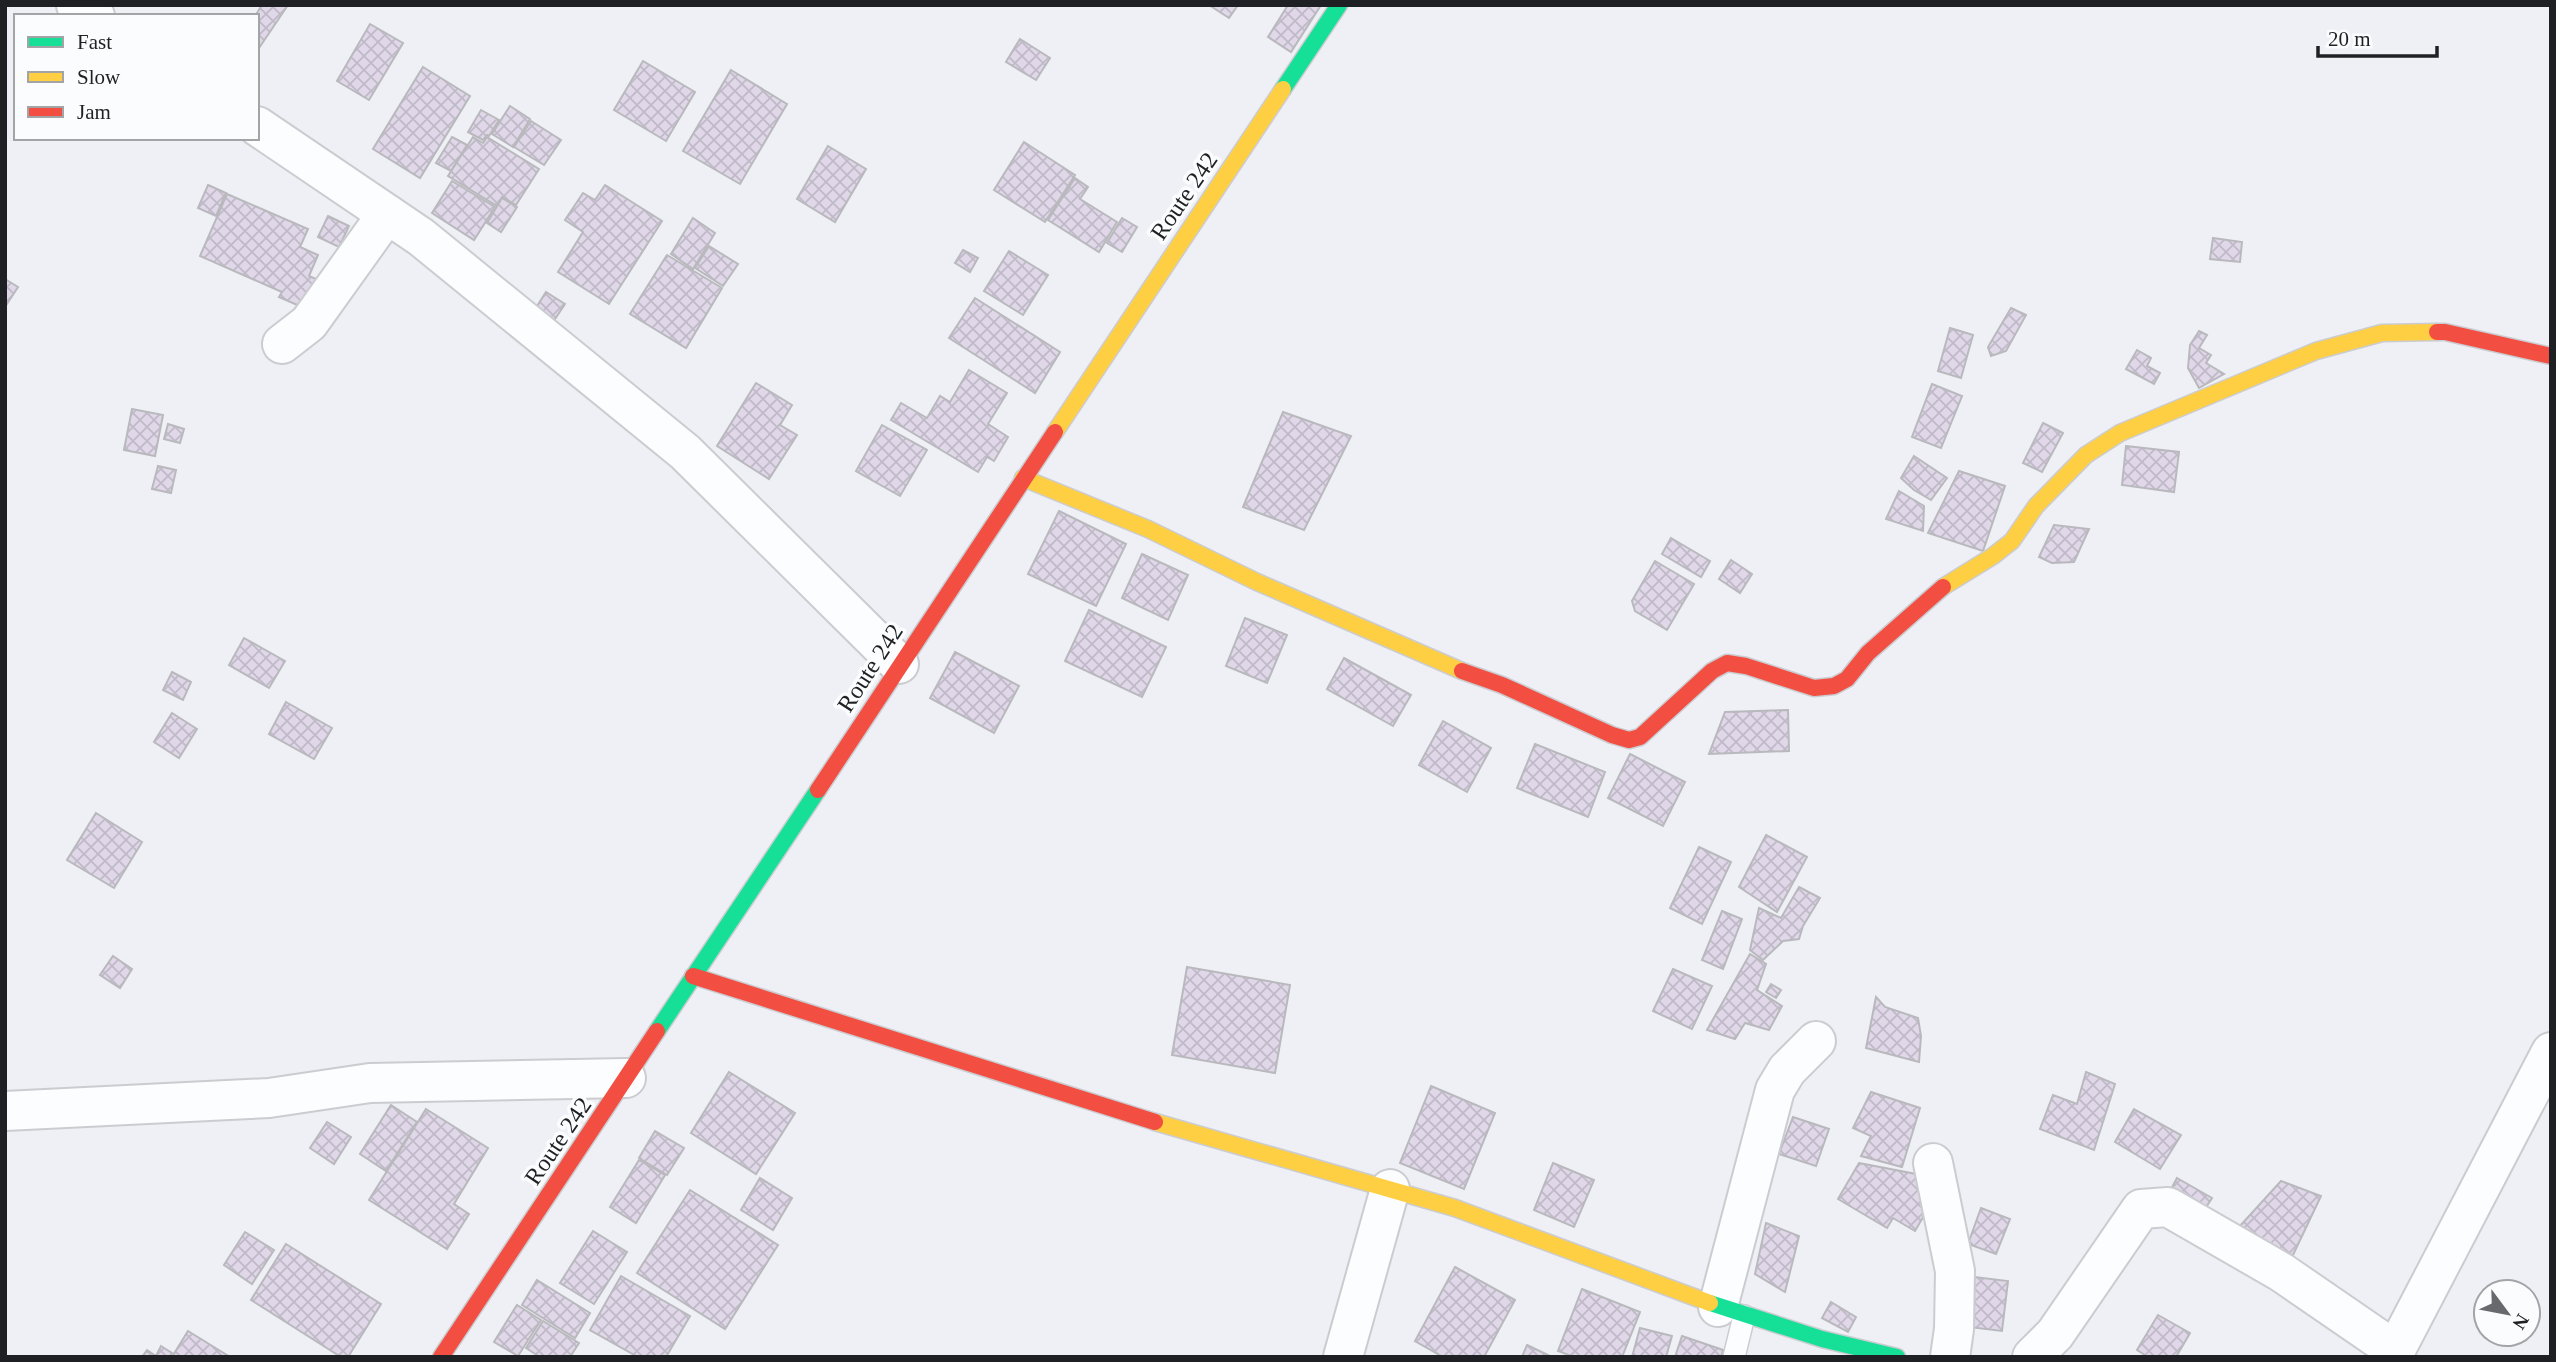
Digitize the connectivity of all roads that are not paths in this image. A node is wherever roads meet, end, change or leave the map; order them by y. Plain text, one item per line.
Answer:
1 (76, 5) edge
2 (1339, 5) edge
3 (92, 14) edge
4 (259, 127) edge
5 (387, 214) junction
6 (282, 344) dead end
7 (2551, 356) edge
8 (1023, 478) junction
9 (899, 664) junction
10 (693, 976) junction
11 (1816, 1041) dead end
12 (2551, 1052) edge
13 (626, 1078) junction
14 (5, 1111) edge
15 (1933, 1163) dead end
16 (1390, 1189) junction
17 (1731, 1311) junction
18 (2394, 1354) edge
19 (442, 1357) edge
20 (1343, 1357) edge
21 (1734, 1357) edge
22 (1897, 1357) edge
23 (1951, 1357) edge
24 (2032, 1357) edge

1 - 3 street
2 - 8 street, Route 242
4 - 5 street
5 - 6 street
5 - 9 street
7 - 8 street
8 - 9 street, Route 242
9 - 10 street, Route 242
10 - 13 street, Route 242
10 - 16 street
11 - 17 street
12 - 18 street
13 - 14 street
13 - 19 street, Route 242
15 - 23 street
16 - 17 street
16 - 20 street
17 - 21 lane
17 - 22 street
18 - 24 street

